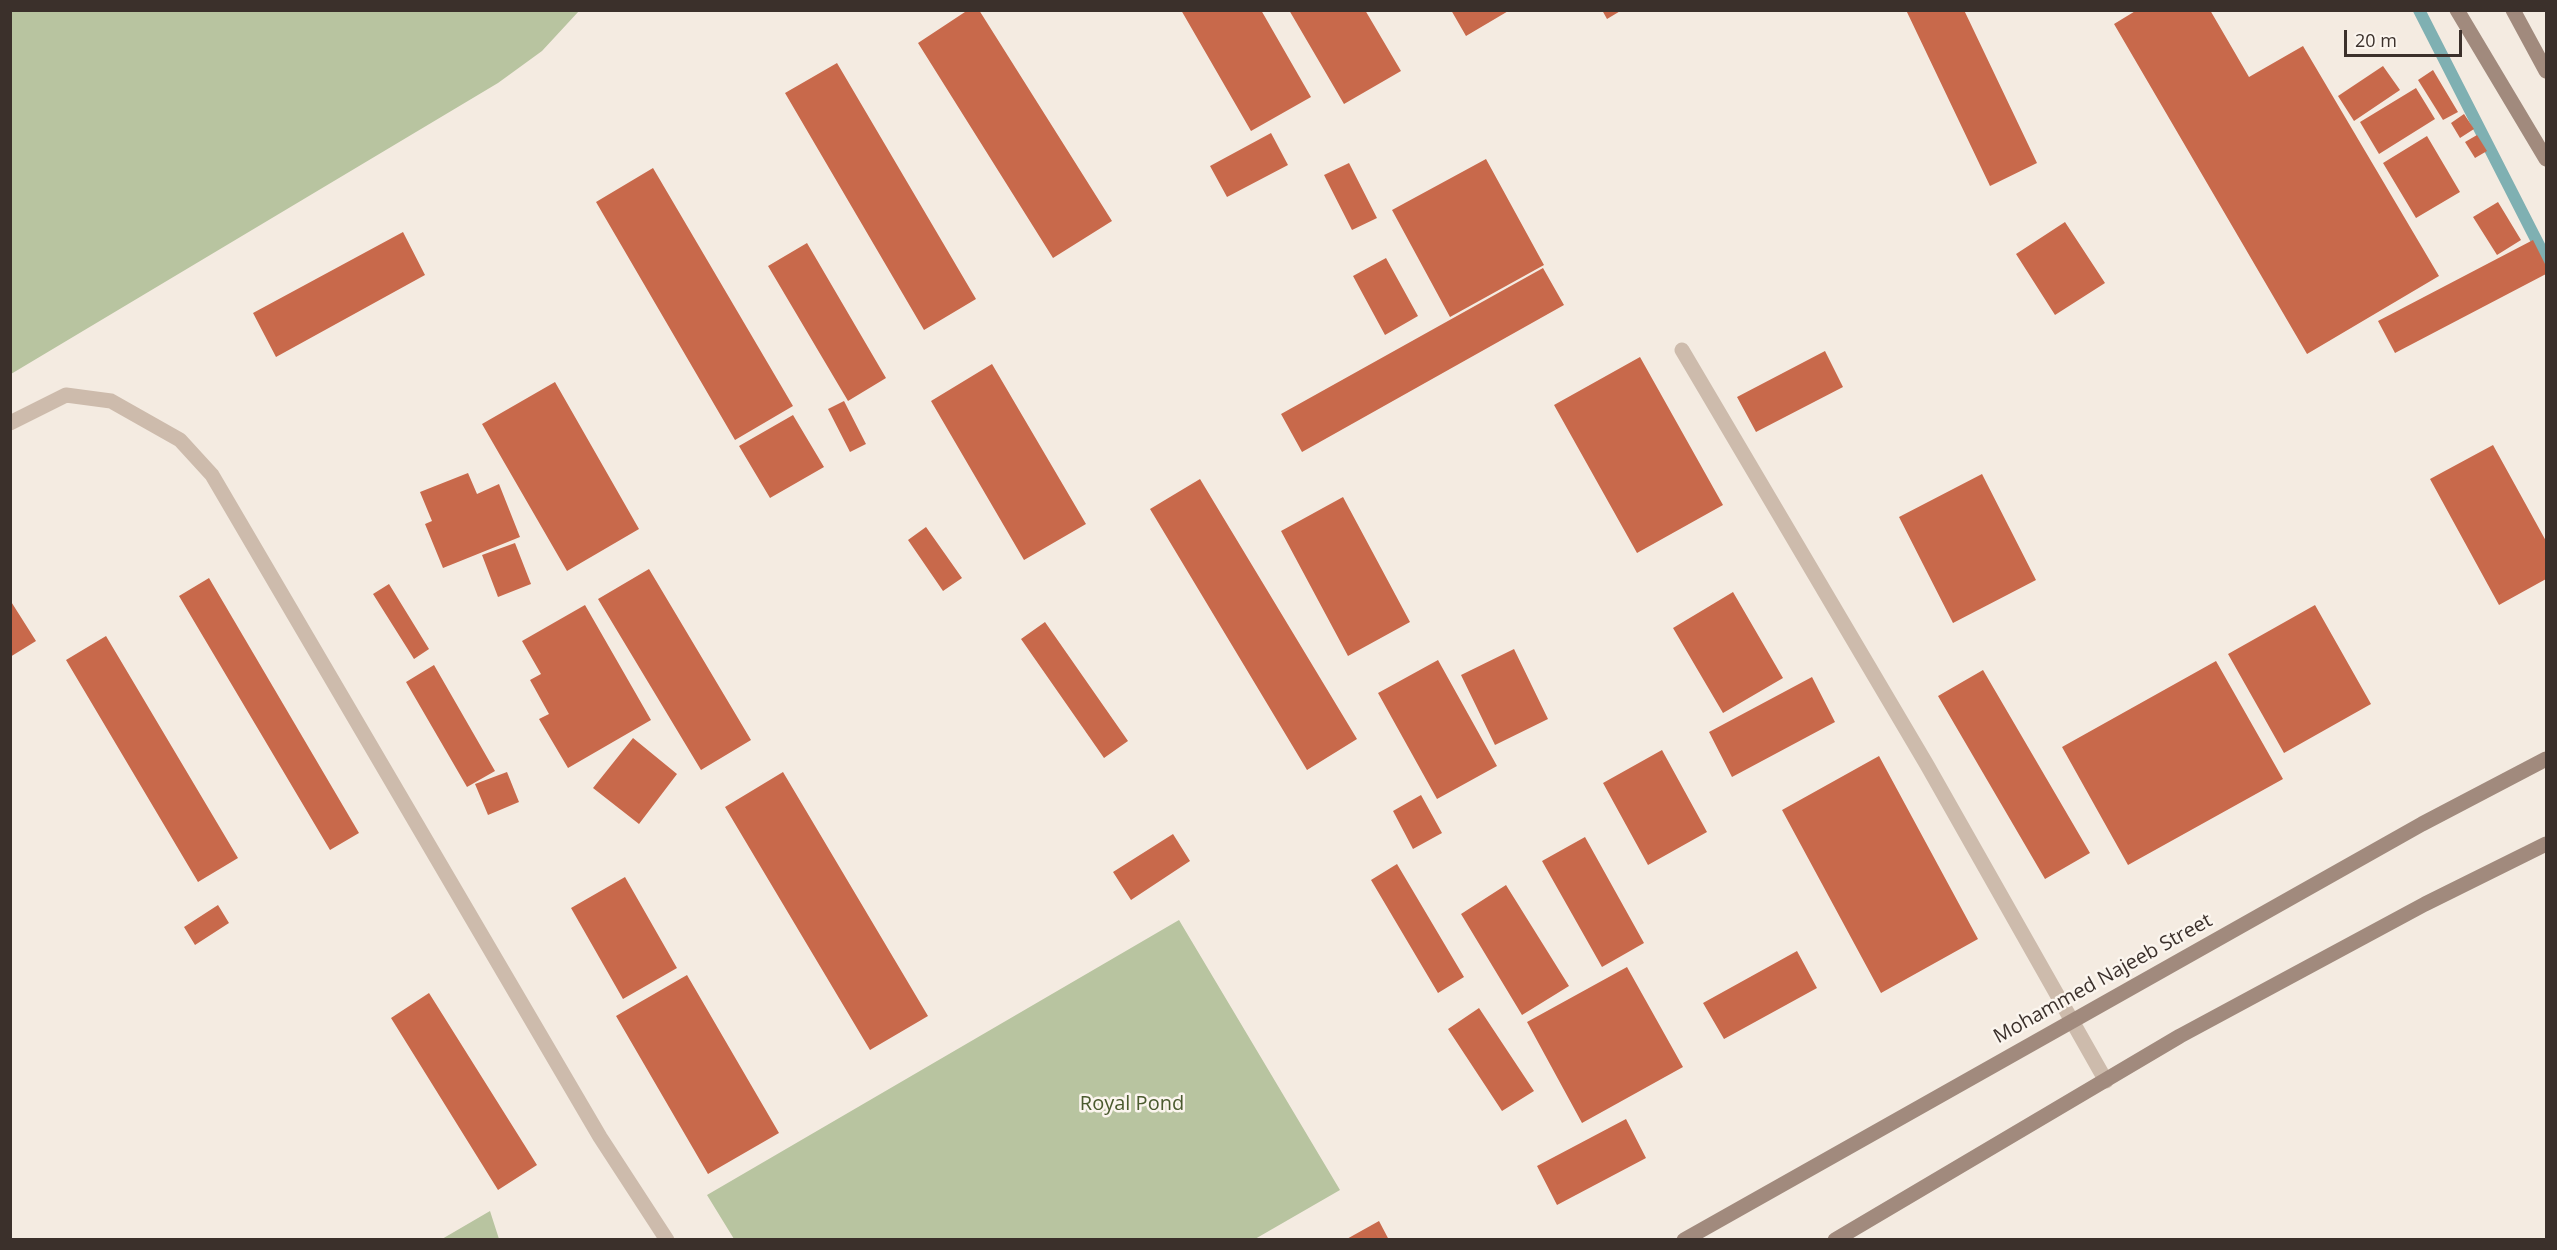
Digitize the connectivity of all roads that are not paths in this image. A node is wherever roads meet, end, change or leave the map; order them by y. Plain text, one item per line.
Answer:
1 (2457, 10) edge
2 (2513, 10) edge
3 (2547, 71) edge
4 (2547, 159) edge
5 (1682, 350) dead end
6 (10, 423) edge
7 (2547, 759) edge
8 (2547, 844) edge
9 (2072, 1020) junction
10 (2106, 1081) junction
11 (667, 1239) edge
12 (1684, 1239) edge
13 (1834, 1239) edge

1 - 4 main road
2 - 3 main road
5 - 9 lane
6 - 11 lane
7 - 9 main road, Mohammed Najeeb Street
8 - 10 main road
9 - 10 lane
9 - 12 main road, Mohammed Najeeb Street
10 - 13 main road

